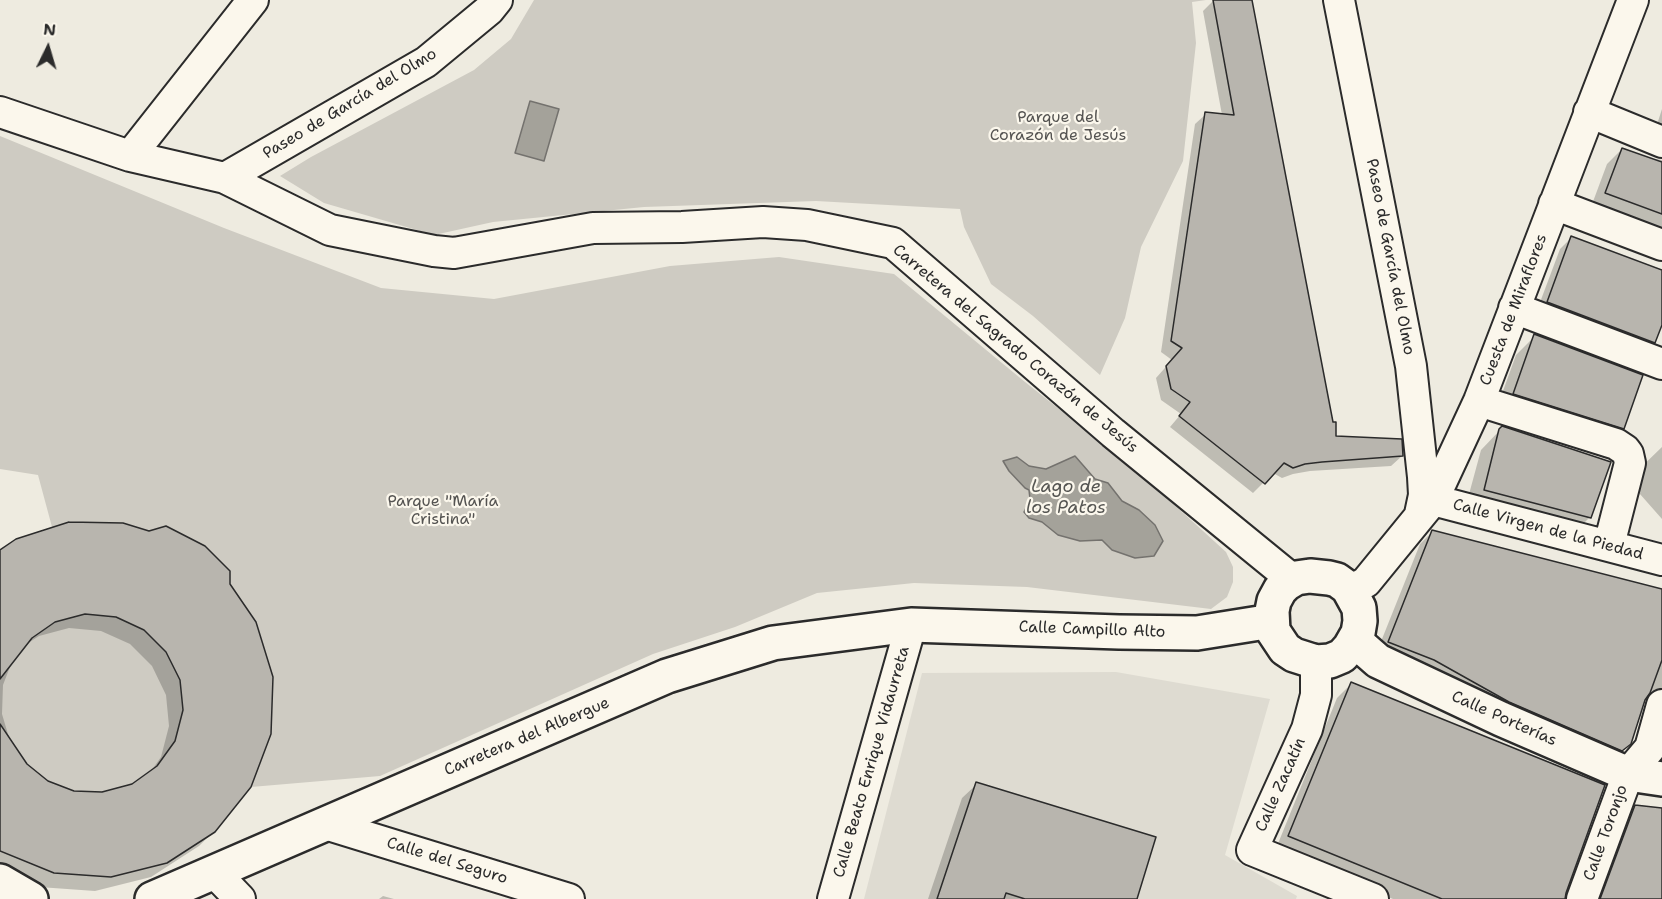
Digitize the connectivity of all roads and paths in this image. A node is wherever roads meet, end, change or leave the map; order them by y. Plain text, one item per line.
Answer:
1 (253, 0) edge
2 (497, 0) edge
3 (1340, 0) edge
4 (1633, 0) edge
5 (0, 112) edge
6 (1590, 112) junction
7 (1662, 142) edge
8 (130, 156) junction
9 (225, 178) junction
10 (1554, 204) junction
11 (1662, 245) edge
12 (1514, 308) junction
13 (1662, 364) edge
14 (1479, 401) junction
15 (1426, 508) junction
16 (1610, 545) junction
17 (1662, 560) edge
18 (1293, 580) junction
19 (1348, 588) junction
20 (1272, 621) junction
21 (911, 625) junction
22 (1354, 640) junction
23 (1316, 662) junction
24 (1662, 705) edge
25 (1628, 774) junction
26 (1662, 779) edge
27 (325, 824) junction
28 (214, 872) junction
29 (0, 881) edge
30 (153, 898) edge
31 (31, 899) edge
32 (240, 899) edge
33 (569, 899) edge
34 (833, 899) edge
35 (1373, 899) edge
36 (1582, 899) edge

1 - 8 street
2 - 9 street, Paseo de García del Olmo
3 - 15 street, Paseo de García del Olmo
4 - 6 street, Cuesta de Miraflores
5 - 8 street, Carretera del Sagrado Corazón de Jesús
6 - 7 street
6 - 10 street, Cuesta de Miraflores
8 - 9 street, Carretera del Sagrado Corazón de Jesús
9 - 18 street, Carretera del Sagrado Corazón de Jesús
10 - 11 street
10 - 12 street, Cuesta de Miraflores
12 - 13 street
12 - 14 street, Cuesta de Miraflores
14 - 15 street, Cuesta de Miraflores
14 - 16 street
15 - 16 street, Calle Virgen de la Piedad
15 - 19 street, Cuesta de Miraflores
16 - 17 street, Calle Virgen de la Piedad
18 - 19 street
18 - 20 street
19 - 22 street
20 - 21 street, Calle Campillo Alto
20 - 23 street
21 - 27 street, Carretera del Albergue
21 - 34 street, Calle Beato Enrique Vidaurreta
22 - 23 street
22 - 25 street, Calle Porterías
23 - 35 street, Calle Zacatín
24 - 25 street, Calle Toronjo
25 - 26 street, Calle Porterías
25 - 36 street, Calle Toronjo
27 - 28 street, Carretera del Albergue
27 - 33 street, Calle del Seguro
28 - 30 street, Carretera del Albergue
28 - 32 street
29 - 31 street

